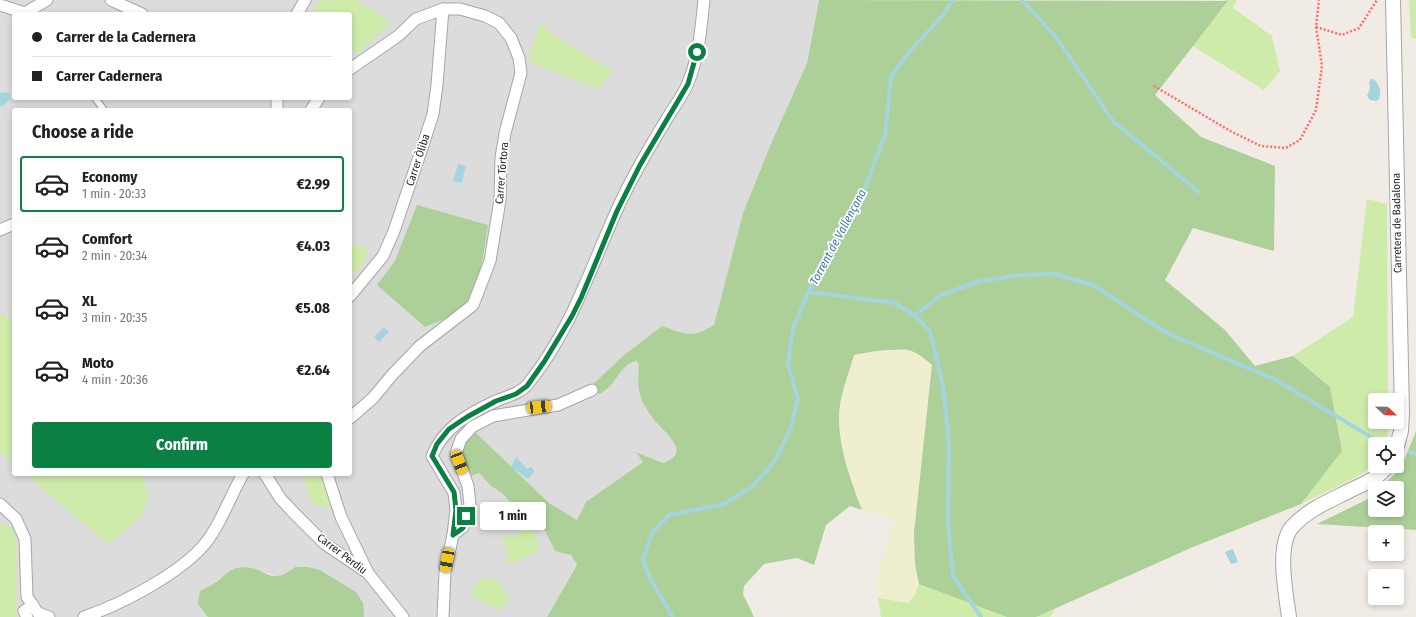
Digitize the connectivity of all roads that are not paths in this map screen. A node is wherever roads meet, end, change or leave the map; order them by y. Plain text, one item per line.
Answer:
1 (47, 0) edge
2 (111, 0) edge
3 (305, 0) edge
4 (704, 0) edge
5 (1393, 0) edge
6 (0, 5) edge
7 (443, 9) junction
8 (22, 12) edge
9 (27, 12) edge
10 (138, 12) edge
11 (298, 12) edge
12 (352, 68) edge
13 (12, 225) edge
14 (0, 230) edge
15 (352, 294) edge
16 (592, 390) dead end
17 (352, 416) edge
18 (1399, 437) edge
19 (1380, 473) edge
20 (242, 476) edge
21 (266, 476) edge
22 (328, 476) edge
23 (0, 504) edge
24 (453, 535) junction
25 (368, 573) junction
26 (33, 605) junction
27 (27, 617) edge
28 (49, 617) edge
29 (84, 617) edge
30 (403, 617) edge
31 (443, 617) edge
32 (1289, 617) edge

1 - 9 street
2 - 10 street
3 - 11 street
4 - 24 street
5 - 18 street, Carretera de Badalona
6 - 8 street
7 - 12 street, Carrer Tórtora
7 - 15 street, Carrer Òliba
7 - 17 street, Carrer Tórtora
13 - 14 street
16 - 24 street
19 - 32 street
20 - 29 street
21 - 25 street, Carrer Perdiu
22 - 25 street
23 - 26 street
24 - 31 street
25 - 30 street, Carrer Perdiu
26 - 27 street
26 - 28 street

